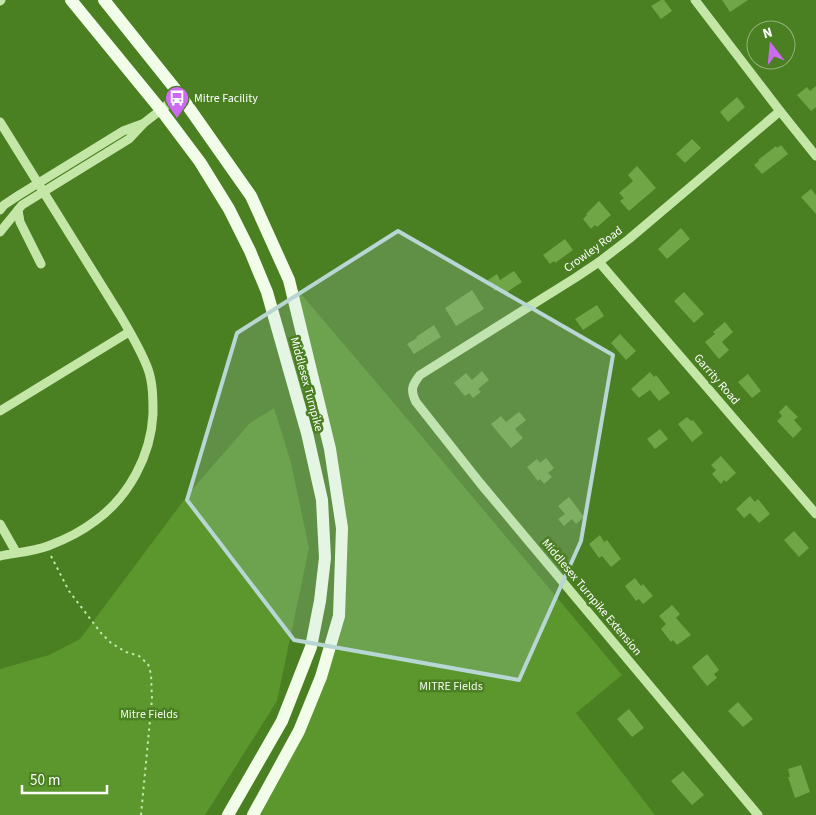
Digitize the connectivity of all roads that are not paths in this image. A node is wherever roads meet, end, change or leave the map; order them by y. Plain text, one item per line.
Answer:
1 (71, 0) edge
2 (104, 0) edge
3 (695, 0) edge
4 (180, 96) junction
5 (161, 110) junction
6 (780, 111) junction
7 (0, 122) edge
8 (144, 123) junction
9 (816, 156) edge
10 (38, 184) junction
11 (43, 192) junction
12 (0, 210) edge
13 (18, 210) junction
14 (0, 232) edge
15 (599, 262) junction
16 (41, 264) dead end
17 (129, 332) junction
18 (413, 391) joint
19 (0, 411) edge
20 (816, 514) edge
21 (0, 524) edge
22 (16, 552) junction
23 (0, 556) edge
24 (228, 815) edge
25 (253, 815) edge
26 (758, 815) edge

1 - 5 main road, Middlesex Turnpike
2 - 4 main road, Middlesex Turnpike
3 - 6 street
4 - 5 street
4 - 25 main road, Middlesex Turnpike
5 - 8 street
5 - 24 main road, Middlesex Turnpike
6 - 9 street
6 - 15 street, Crowley Road
7 - 10 street
8 - 10 street
8 - 11 street
10 - 11 street
10 - 12 street
11 - 13 street
11 - 17 street
13 - 14 street
13 - 16 street
15 - 18 street, Crowley Road
15 - 20 street, Garrity Road
17 - 19 street
17 - 22 street
18 - 26 street, Middlesex Turnpike Extension
21 - 22 street
22 - 23 street

